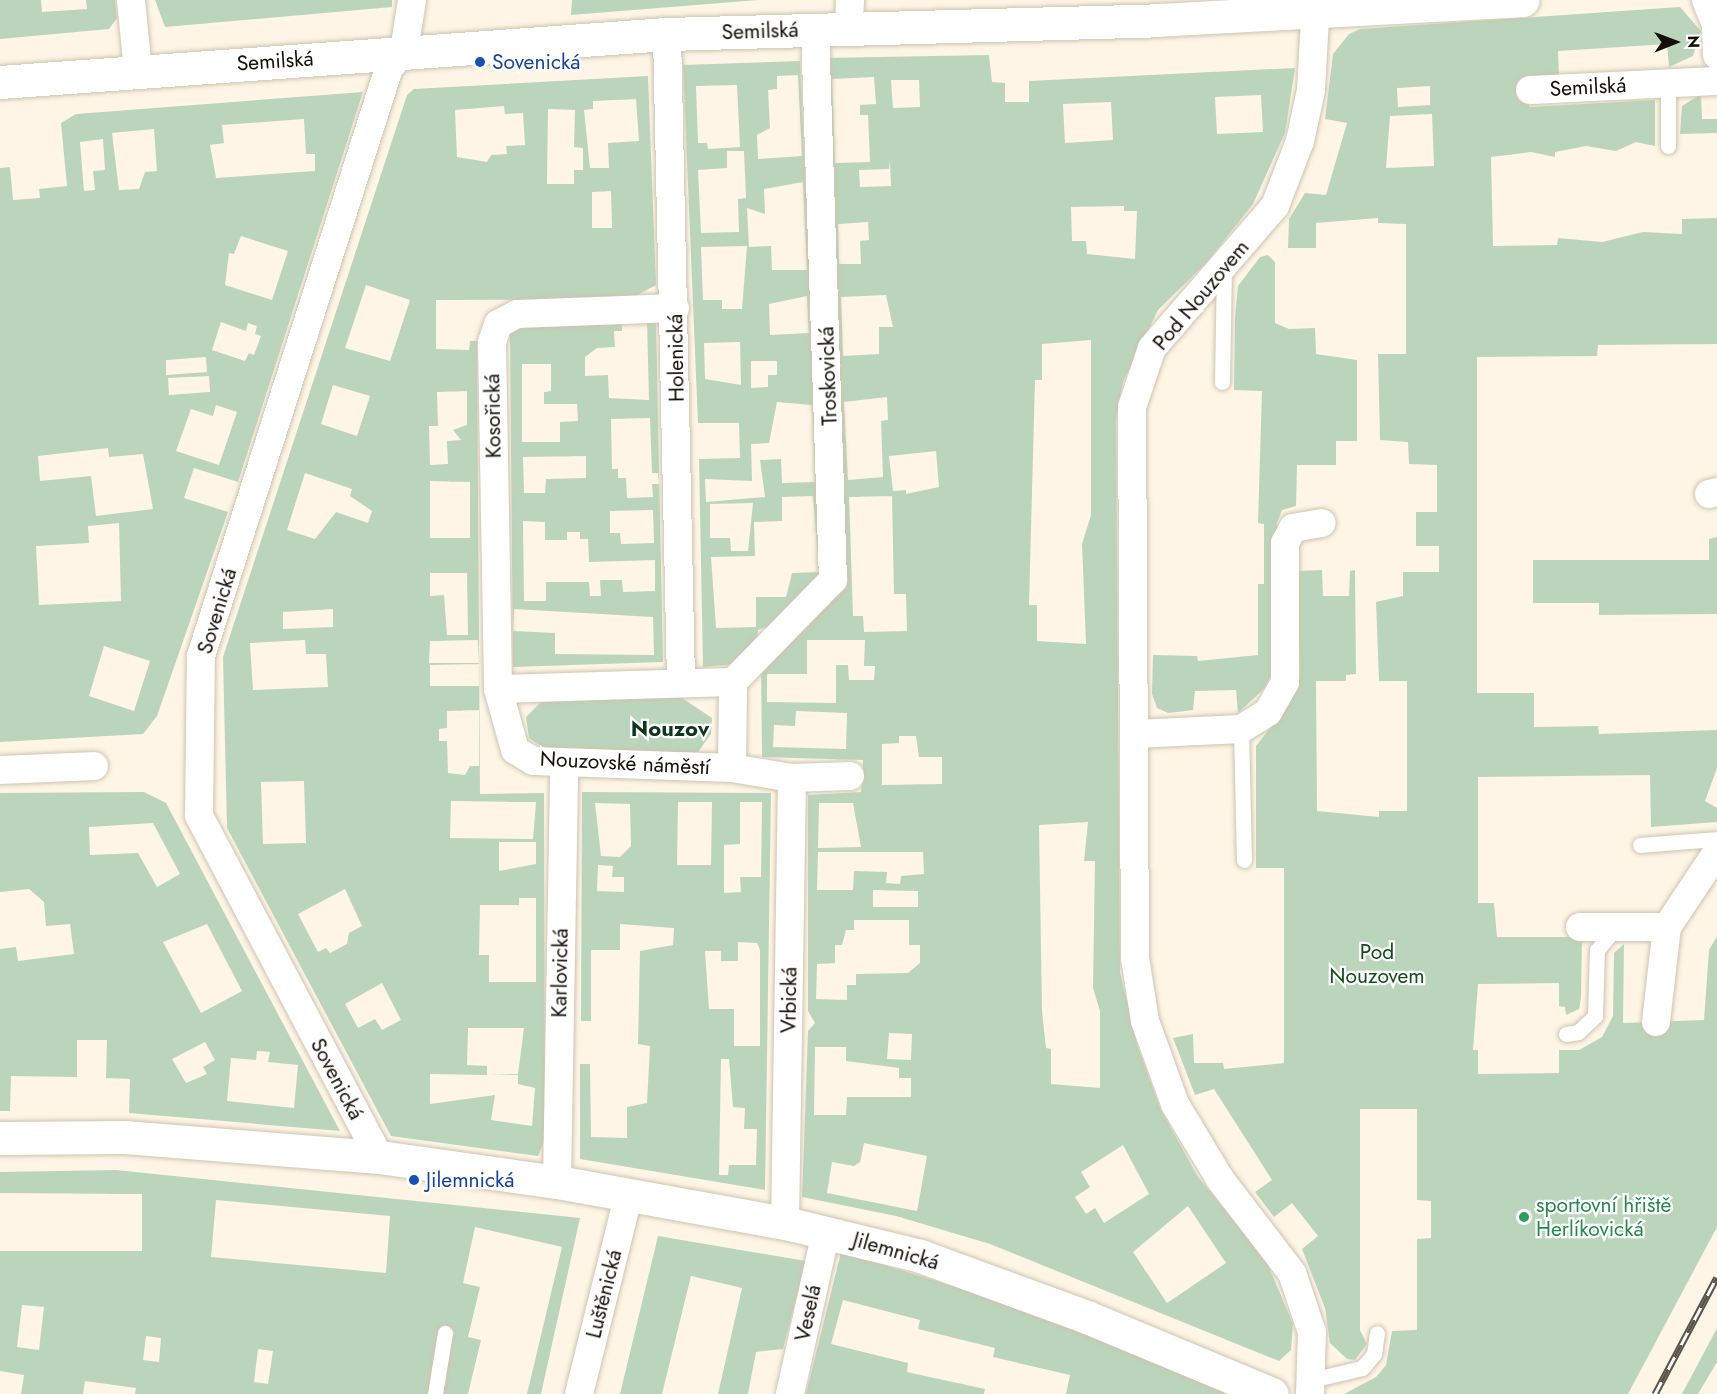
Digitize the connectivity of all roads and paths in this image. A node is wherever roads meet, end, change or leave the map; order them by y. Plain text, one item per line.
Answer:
1 (131, 0) edge
2 (412, 0) edge
3 (1522, 0) edge
4 (1706, 0) edge
5 (1316, 6) edge
6 (849, 14) edge
7 (815, 29) junction
8 (667, 34) junction
9 (404, 51) junction
10 (1717, 54) edge
11 (138, 71) junction
12 (1717, 81) edge
13 (0, 82) edge
14 (1668, 83) junction
15 (1530, 90) dead end
16 (1668, 146) dead end
17 (1224, 268) junction
18 (675, 308) junction
19 (1222, 382) dead end
20 (1322, 523) dead end
21 (681, 681) junction
22 (733, 682) junction
23 (498, 689) junction
24 (1241, 729) junction
25 (1135, 734) junction
26 (564, 765) junction
27 (94, 766) dead end
28 (732, 768) junction
29 (0, 770) edge
30 (850, 776) dead end
31 (792, 778) junction
32 (1717, 839) edge
33 (1640, 845) dead end
34 (1717, 852) edge
35 (1244, 860) dead end
36 (1580, 927) dead end
37 (1616, 927) junction
38 (1667, 927) junction
39 (1656, 1022) dead end
40 (1566, 1034) dead end
41 (0, 1138) edge
42 (379, 1157) junction
43 (557, 1182) junction
44 (629, 1194) junction
45 (785, 1223) junction
46 (826, 1232) junction
47 (445, 1333) dead end
48 (1377, 1333) dead end
49 (1311, 1387) edge
50 (435, 1394) edge
51 (579, 1394) edge
52 (790, 1394) edge
53 (1272, 1394) edge

1 - 11 street
2 - 9 street
3 - 5 street, Semilská
4 - 10 street
5 - 6 street, Semilská
5 - 17 street, Pod Nouzovem
6 - 7 street, Semilská
7 - 8 street, Semilská
7 - 22 street, Troskovická
8 - 9 street, Semilská
8 - 18 street, Holenická
9 - 11 street, Semilská
9 - 42 street, Sovenická
11 - 13 street, Semilská
12 - 14 street, Semilská
14 - 15 street, Semilská
14 - 16 lane
17 - 19 lane
17 - 25 street, Pod Nouzovem
18 - 21 street, Holenická
18 - 23 street, Kosořická
20 - 24 street
21 - 22 street
21 - 23 street
22 - 28 street, Nouzovské náměstí
23 - 26 street, Nouzovské náměstí
24 - 25 street
24 - 35 lane
25 - 49 street, Pod Nouzovem
26 - 28 street, Nouzovské náměstí
26 - 43 street, Karlovická
27 - 29 street
28 - 31 street
30 - 31 street
31 - 45 street, Vrbická
32 - 33 lane
34 - 38 street
36 - 37 street
37 - 38 street
37 - 40 lane
38 - 39 street
41 - 42 street, Jilemnická
42 - 43 street, Jilemnická
43 - 44 street, Jilemnická
44 - 45 street, Jilemnická
44 - 51 street, Luštěnická
45 - 46 street, Jilemnická
46 - 52 street, Veselá
46 - 53 street, Jilemnická
47 - 50 lane
48 - 49 lane

